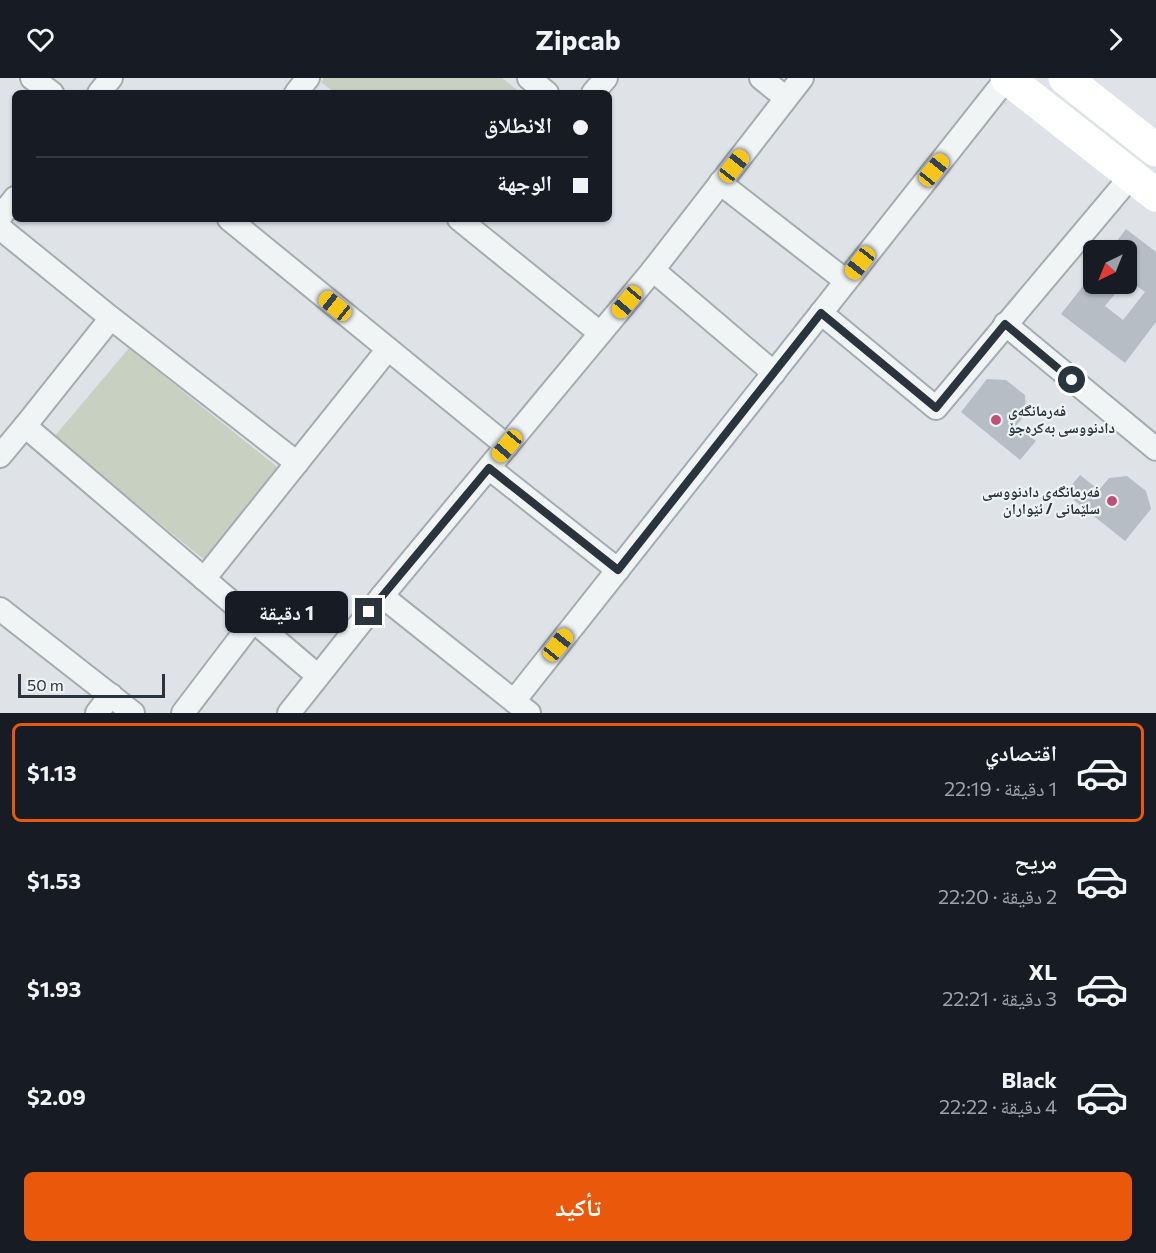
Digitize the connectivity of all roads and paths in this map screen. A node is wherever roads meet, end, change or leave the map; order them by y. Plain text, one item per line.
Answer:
1 (32, 78) edge
2 (111, 78) edge
3 (529, 78) edge
4 (606, 78) edge
5 (760, 78) edge
6 (802, 78) edge
7 (1007, 78) edge
8 (1065, 78) edge
9 (47, 90) edge
10 (101, 90) edge
11 (543, 90) edge
12 (596, 90) edge
13 (786, 98) junction
14 (1148, 144) edge
15 (1136, 178) edge
16 (720, 183) junction
17 (12, 202) edge
18 (0, 217) edge
19 (233, 222) edge
20 (469, 222) edge
21 (486, 227) edge
22 (0, 228) edge
23 (653, 270) junction
24 (846, 281) junction
25 (821, 313) junction
26 (111, 318) junction
27 (1005, 324) junction
28 (600, 333) junction
29 (388, 349) junction
30 (774, 373) junction
31 (25, 426) junction
32 (507, 446) junction
33 (1156, 449) edge
34 (0, 456) edge
35 (297, 463) junction
36 (489, 468) junction
37 (618, 570) junction
38 (204, 579) junction
39 (382, 597) junction
40 (0, 609) edge
41 (253, 621) junction
42 (318, 676) junction
43 (111, 695) junction
44 (521, 707) edge
45 (97, 713) edge
46 (133, 713) edge
47 (183, 713) edge
48 (290, 713) edge

1 - 9 street
2 - 10 street
3 - 11 street
4 - 12 street
5 - 13 street
6 - 13 street
7 - 15 main road
7 - 24 street
8 - 14 main road
13 - 16 street
14 - 15 main road
15 - 27 street
16 - 23 street
16 - 24 street
17 - 18 street
19 - 29 street
20 - 21 street
21 - 28 street
22 - 26 street
23 - 28 street
23 - 30 street
24 - 25 street
25 - 27 street
25 - 30 street
26 - 31 street
26 - 35 street
27 - 33 street
28 - 32 street
29 - 32 street
29 - 35 street
30 - 37 street
31 - 34 street
31 - 38 street
32 - 36 street
35 - 38 street
36 - 37 street
36 - 39 street
37 - 44 street
38 - 41 street
39 - 42 street
39 - 44 street
40 - 43 street
41 - 42 street
41 - 47 street
42 - 48 street
43 - 45 street
43 - 46 street

